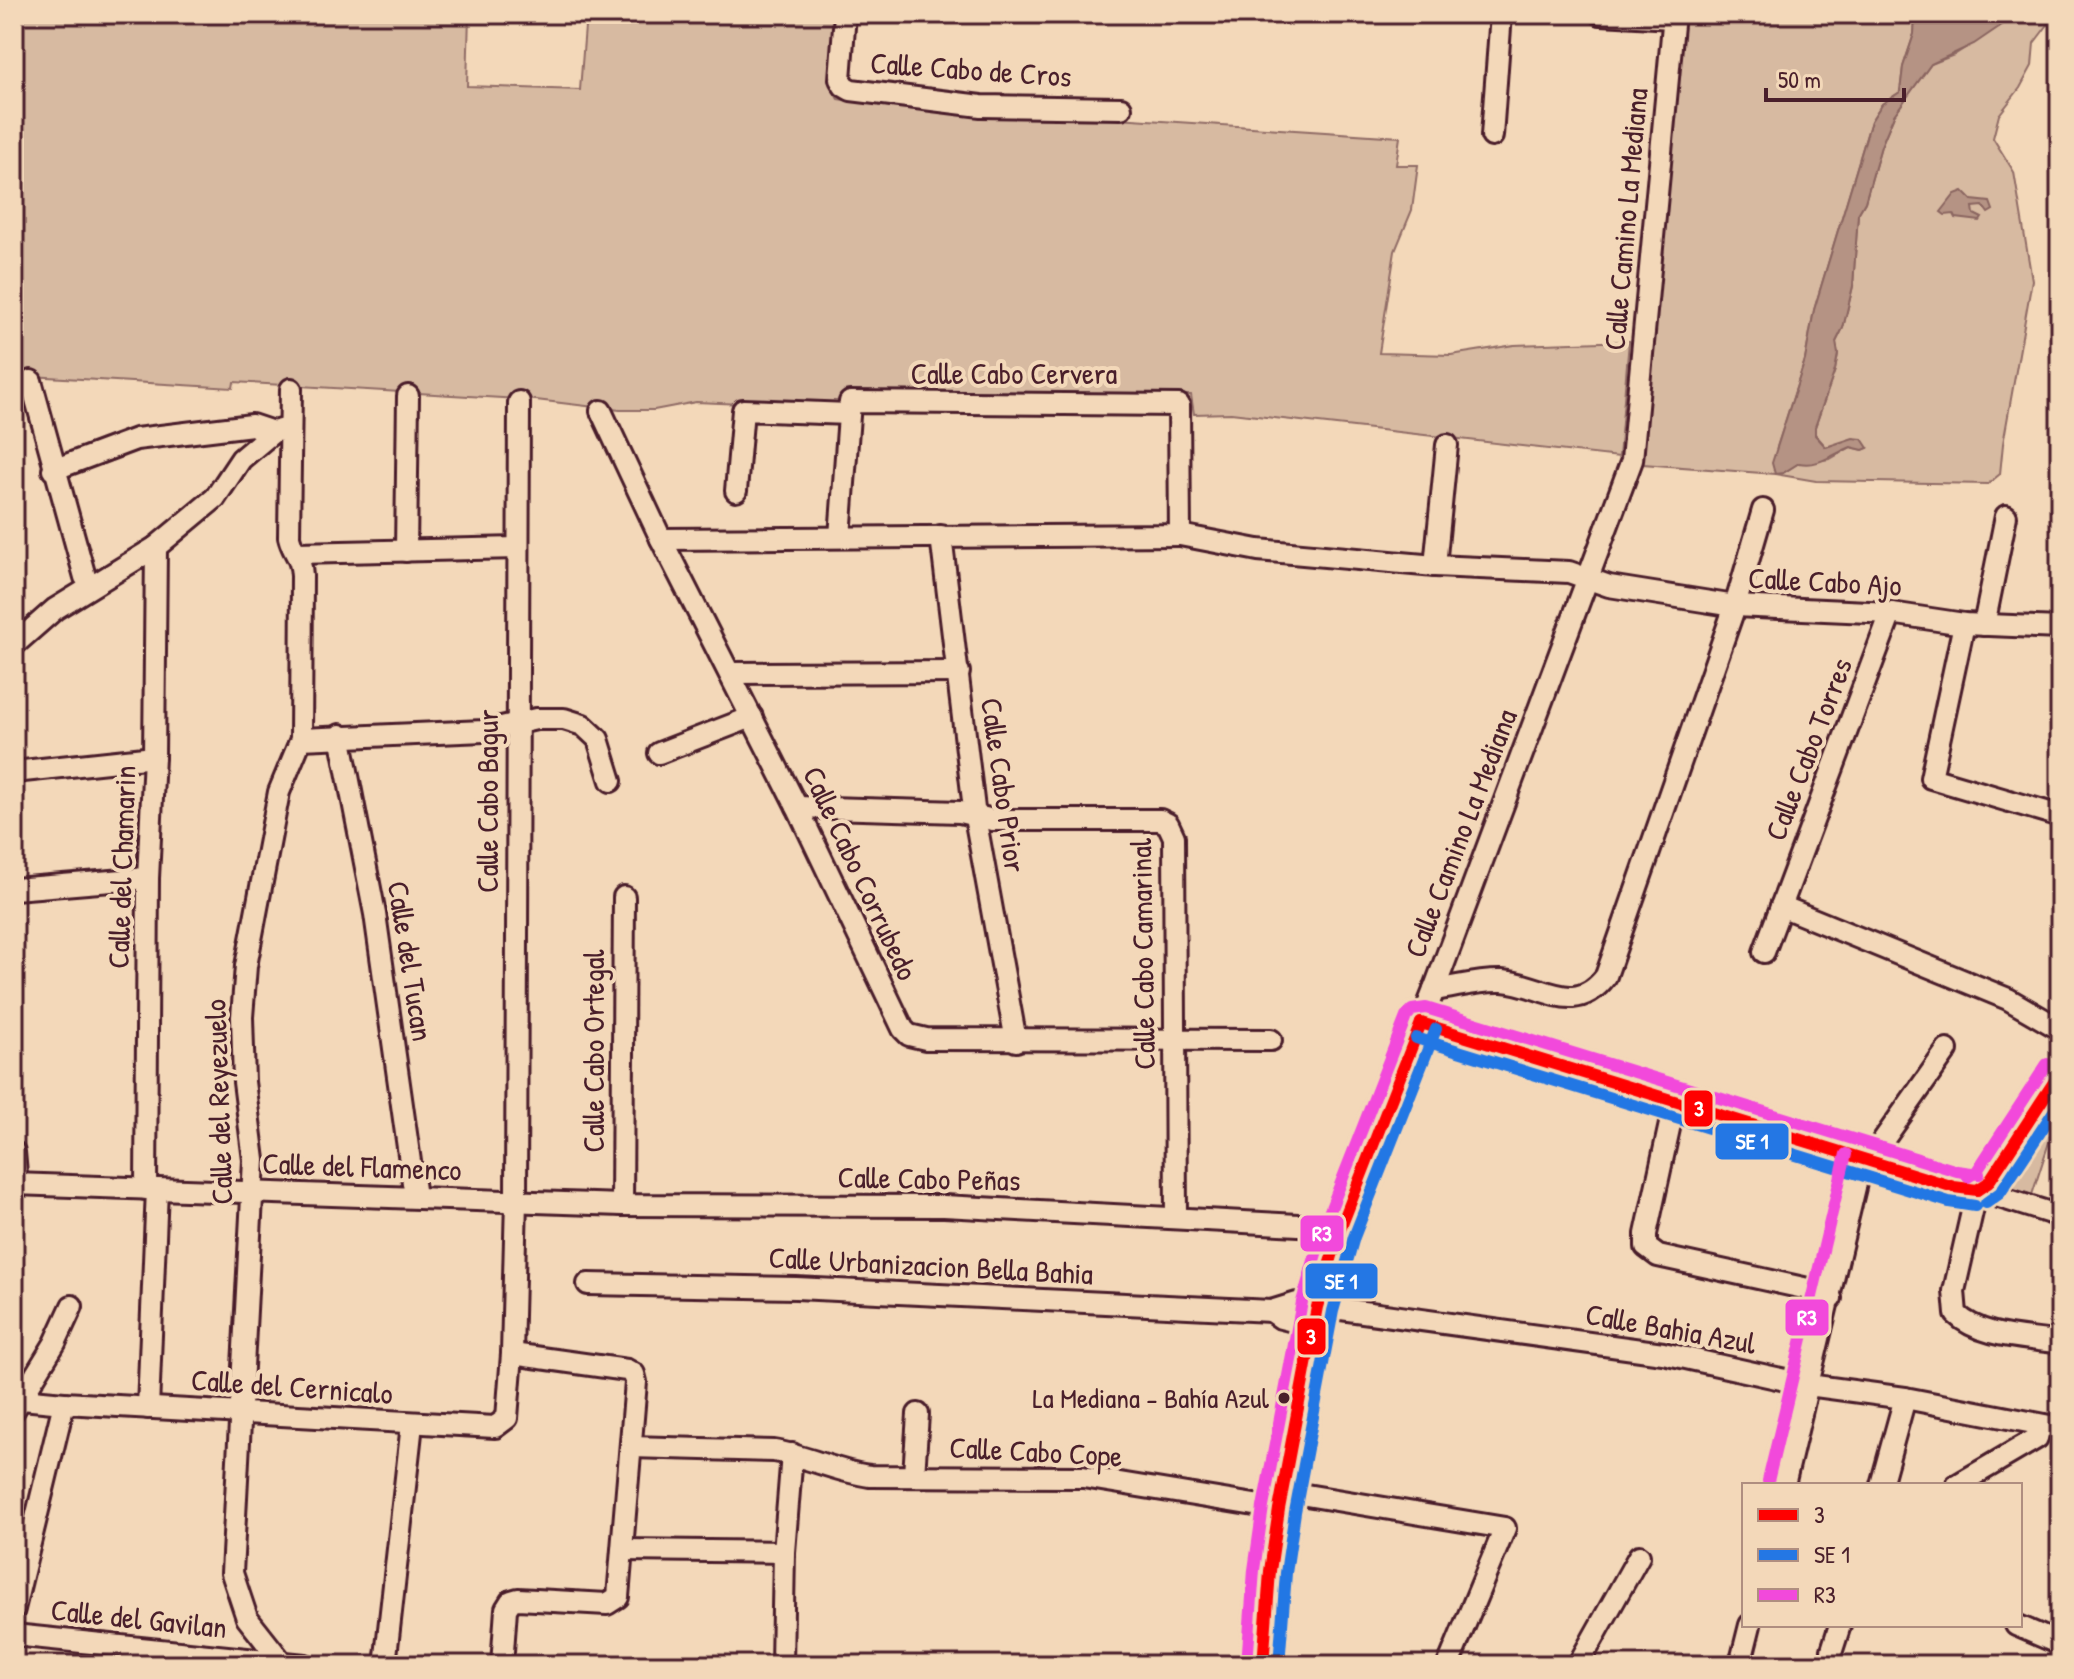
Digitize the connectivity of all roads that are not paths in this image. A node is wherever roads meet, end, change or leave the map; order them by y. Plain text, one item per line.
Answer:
1 (845, 14) edge
2 (1501, 14) edge
3 (1601, 14) edge
4 (1674, 16) edge
5 (1121, 108) dead end
6 (1492, 136) dead end
7 (31, 381) dead end
8 (291, 389) dead end
9 (408, 396) dead end
10 (519, 402) dead end
11 (849, 408) junction
12 (601, 411) dead end
13 (281, 430) junction
14 (1447, 445) dead end
15 (53, 470) junction
16 (736, 491) dead end
17 (1763, 510) dead end
18 (2006, 516) dead end
19 (1180, 535) junction
20 (941, 536) junction
21 (840, 537) junction
22 (661, 539) junction
23 (156, 547) junction
24 (518, 548) junction
25 (406, 551) junction
26 (297, 553) junction
27 (1435, 566) junction
28 (1588, 578) junction
29 (91, 586) junction
30 (1735, 606) junction
31 (1891, 613) junction
32 (1974, 624) junction
33 (2060, 628) edge
34 (14, 645) edge
35 (959, 672) junction
36 (731, 673) junction
37 (752, 717) junction
38 (518, 723) junction
39 (340, 735) junction
40 (301, 739) junction
41 (659, 753) dead end
42 (154, 757) junction
43 (14, 772) edge
44 (611, 781) dead end
45 (797, 807) junction
46 (2060, 816) edge
47 (975, 817) junction
48 (148, 878) junction
49 (14, 889) edge
50 (624, 897) dead end
51 (1781, 906) junction
52 (1764, 952) dead end
53 (1434, 990) junction
54 (1421, 1023) junction
55 (2060, 1029) edge
56 (1271, 1040) dead end
57 (1016, 1041) junction
58 (1174, 1041) junction
59 (1947, 1050) dead end
60 (2060, 1073) edge
61 (1675, 1101) junction
62 (14, 1152) edge
63 (1868, 1160) junction
64 (15, 1184) edge
65 (152, 1189) junction
66 (1977, 1190) junction
67 (253, 1193) junction
68 (415, 1197) junction
69 (516, 1200) junction
70 (622, 1205) junction
71 (1176, 1216) junction
72 (2060, 1216) edge
73 (1339, 1232) junction
74 (588, 1284) dead end
75 (1831, 1298) junction
76 (72, 1306) dead end
77 (1316, 1316) junction
78 (2060, 1343) edge
79 (512, 1354) junction
80 (1808, 1385) junction
81 (1905, 1398) junction
82 (64, 1403) junction
83 (18, 1405) edge
84 (148, 1408) junction
85 (241, 1412) junction
86 (918, 1414) dead end
87 (412, 1424) junction
88 (2050, 1427) edge
89 (631, 1447) junction
90 (792, 1454) junction
91 (914, 1475) junction
92 (1784, 1483) edge
93 (1882, 1483) edge
94 (1960, 1483) edge
95 (1280, 1500) junction
96 (623, 1550) junction
97 (784, 1552) junction
98 (1639, 1556) dead end
99 (14, 1609) edge
100 (1750, 1627) edge
101 (1839, 1627) edge
102 (2021, 1627) edge
103 (14, 1635) edge
104 (2060, 1644) edge
105 (1832, 1650) dead end
106 (90, 1655) edge
107 (283, 1664) edge
108 (305, 1665) edge
109 (385, 1665) edge
110 (502, 1665) edge
111 (782, 1665) edge
112 (1263, 1665) edge
113 (1448, 1665) edge
114 (1578, 1665) edge
115 (1740, 1665) edge

1 - 5 street, Calle Cabo de Cros
2 - 6 street
3 - 4 street
4 - 28 street, Calle Camino La Mediana
7 - 15 street
8 - 13 street, Calle del Reyezuelo
9 - 25 street
10 - 24 street, Calle Cabo Bagur
11 - 16 street, Calle Cabo Cervera
11 - 19 street, Calle Cabo Cervera
11 - 21 street
12 - 22 street, Calle Cabo Corrubedo
13 - 15 street
13 - 23 street
13 - 26 street, Calle del Reyezuelo
14 - 27 street
15 - 29 street
17 - 30 street
18 - 32 street
19 - 20 street
19 - 27 street
20 - 21 street
20 - 35 street, Calle Cabo Prior
21 - 22 street
22 - 36 street, Calle Cabo Corrubedo
23 - 29 street
23 - 42 street, Calle del Chamarin
24 - 25 street
24 - 38 street, Calle Cabo Bagur
25 - 26 street
26 - 40 street, Calle del Reyezuelo
27 - 28 street
28 - 30 street, Calle Cabo Ajo
28 - 53 street, Calle Camino La Mediana
29 - 34 street
30 - 31 street, Calle Cabo Ajo
30 - 53 street
31 - 32 street, Calle Cabo Ajo
31 - 51 street, Calle Cabo Torres
32 - 33 street, Calle Cabo Ajo
32 - 46 street
35 - 36 street
35 - 47 street, Calle Cabo Prior
36 - 37 street, Calle Cabo Corrubedo
37 - 41 street
37 - 45 street, Calle Cabo Corrubedo
38 - 39 street
38 - 44 street
38 - 69 street, Calle Cabo Bagur
39 - 40 street
39 - 68 street, Calle del Tucan
40 - 67 street, Calle del Reyezuelo
42 - 43 street
42 - 48 street, Calle del Chamarin
45 - 47 street, Calle Cabo Camarinal
45 - 57 street, Calle Cabo Corrubedo
47 - 57 street, Calle Cabo Prior
47 - 58 street, Calle Cabo Camarinal
48 - 49 street
48 - 65 street, Calle del Chamarin
50 - 70 street, Calle Cabo Ortegal
51 - 52 street, Calle Cabo Torres
51 - 55 street
53 - 54 street, Calle Camino La Mediana
54 - 61 street
54 - 73 street, Calle Camino La Mediana
56 - 58 street, Calle Cabo Corrubedo
57 - 58 street, Calle Cabo Corrubedo
58 - 71 street, Calle Cabo Camarinal
59 - 63 street
60 - 66 street
61 - 63 street
61 - 75 street
62 - 64 street
63 - 66 street
63 - 75 street
64 - 65 street, Calle del Flamenco
65 - 67 street, Calle del Flamenco
65 - 84 street, Calle del Chamarin
66 - 72 street
66 - 78 street
67 - 68 street, Calle del Flamenco
67 - 85 street, Calle del Reyezuelo
68 - 69 street, Calle del Flamenco
69 - 70 street, Calle Cabo Peñas
69 - 79 street, Calle del Cernicalo
70 - 71 street, Calle Cabo Peñas
71 - 73 street, Calle Cabo Peñas
73 - 77 street, Calle Camino La Mediana
74 - 77 street, Calle Urbanizacion Bella Bahia
75 - 80 street
76 - 83 street
77 - 80 street, Calle Bahia Azul
77 - 95 street, Calle Camino La Mediana
79 - 87 street, Calle del Cernicalo
79 - 89 street
80 - 81 street, Calle Bahia Azul
80 - 92 street
81 - 88 street, Calle Bahia Azul
81 - 93 street
82 - 83 street, Calle del Cernicalo
82 - 84 street, Calle del Cernicalo
82 - 99 street
84 - 85 street, Calle del Cernicalo
85 - 87 street, Calle del Cernicalo
85 - 107 street, Calle del Reyezuelo
86 - 91 street
87 - 109 street
88 - 94 street
89 - 90 street, Calle Cabo Cope
89 - 96 street
90 - 91 street, Calle Cabo Cope
90 - 97 street
91 - 95 street, Calle Cabo Cope
95 - 112 street, Calle Camino La Mediana
95 - 113 street, Calle Cabo Cope
96 - 97 street
96 - 110 street
97 - 111 street
98 - 114 street
100 - 115 street
101 - 105 street
102 - 104 street
103 - 106 street, Calle del Gavilan
106 - 107 street, Calle del Gavilan
107 - 108 street, Calle del Gavilan

